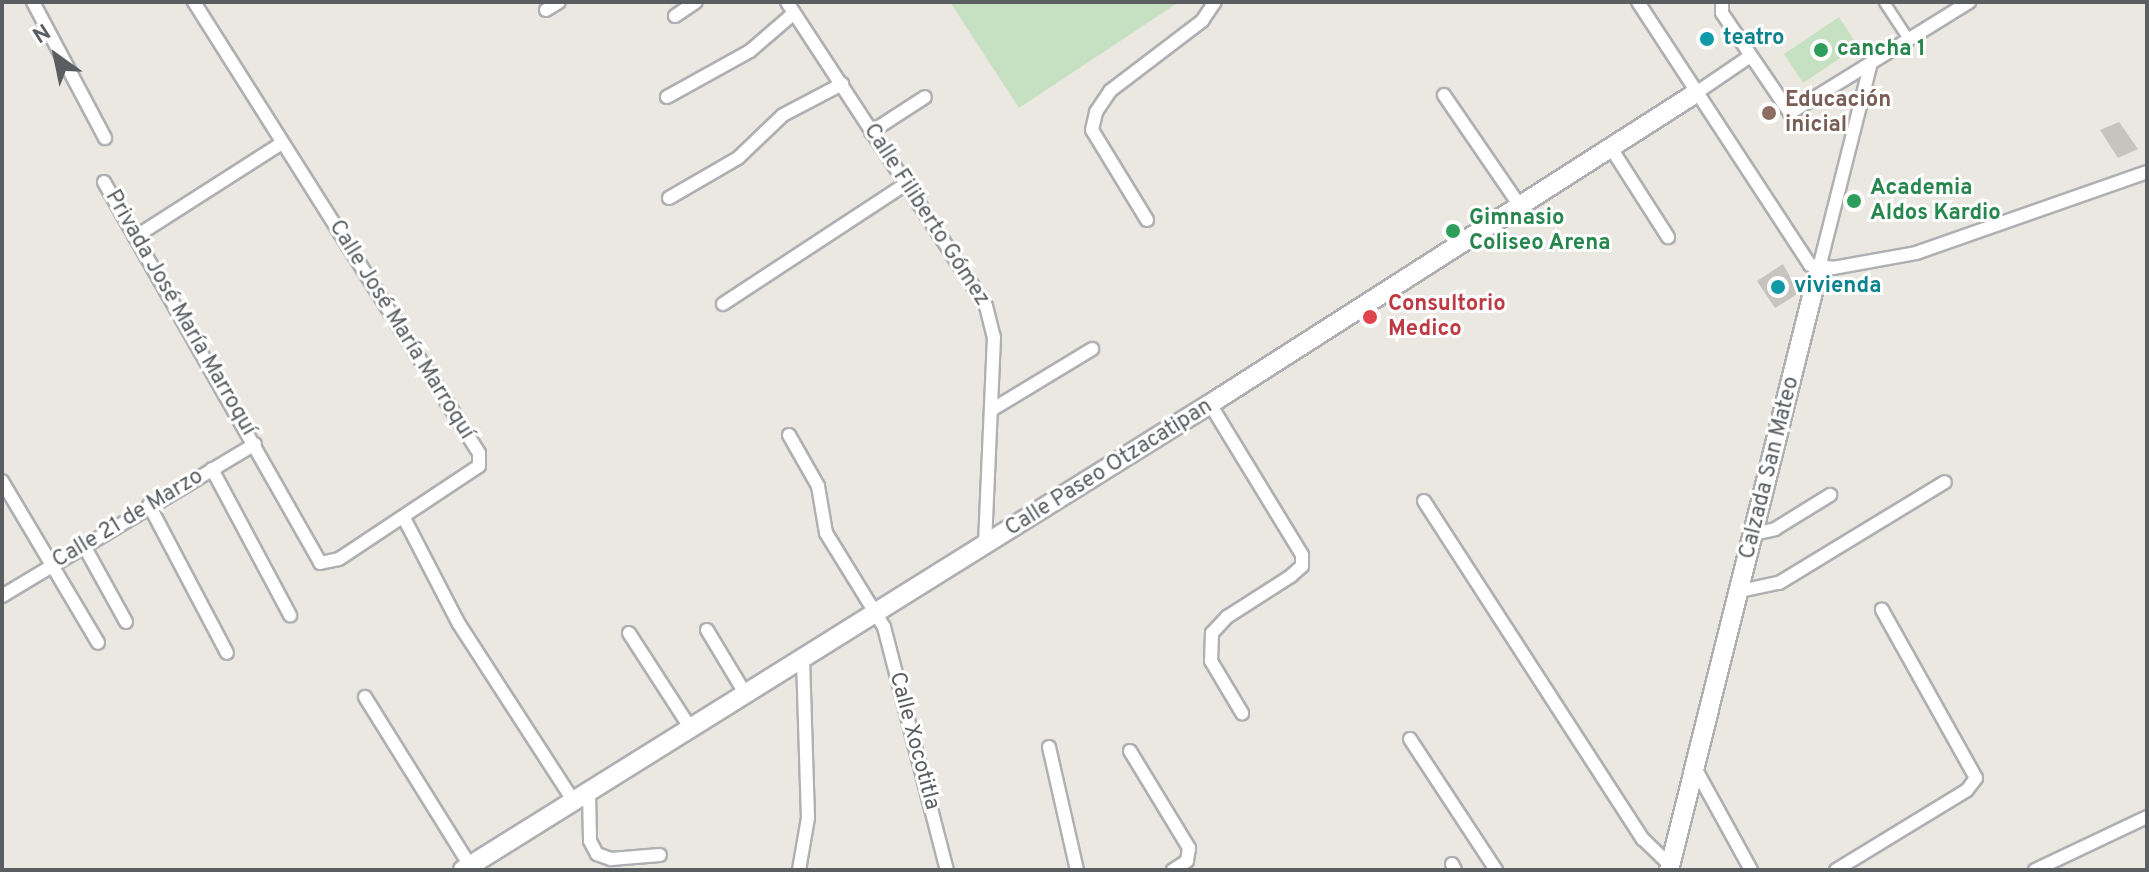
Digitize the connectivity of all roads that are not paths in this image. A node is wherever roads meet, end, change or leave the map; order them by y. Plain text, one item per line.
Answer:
1 (33, 2) edge
2 (194, 2) edge
3 (559, 2) edge
4 (696, 2) edge
5 (1215, 2) edge
6 (1638, 2) edge
7 (1722, 2) edge
8 (1884, 2) edge
9 (1969, 2) edge
10 (791, 7) edge
11 (546, 10) dead end
12 (675, 16) dead end
13 (1909, 40) junction
14 (1749, 57) junction
15 (1870, 66) junction
16 (842, 84) junction
17 (1696, 93) junction
18 (1444, 95) dead end
19 (667, 97) dead end
20 (925, 97) dead end
21 (871, 132) junction
22 (105, 138) dead end
23 (282, 143) junction
24 (1611, 148) junction
25 (2147, 172) edge
26 (104, 182) dead end
27 (906, 184) junction
28 (669, 198) dead end
29 (1520, 206) junction
30 (1147, 220) dead end
31 (135, 237) junction
32 (1668, 237) dead end
33 (1819, 268) junction
34 (723, 304) dead end
35 (1092, 349) dead end
36 (1210, 404) junction
37 (993, 409) junction
38 (789, 435) dead end
39 (255, 444) junction
40 (212, 469) junction
41 (2, 481) edge
42 (1945, 482) dead end
43 (1830, 495) dead end
44 (1424, 501) dead end
45 (149, 505) junction
46 (404, 518) junction
47 (1754, 534) junction
48 (83, 544) junction
49 (985, 546) junction
50 (51, 564) junction
51 (1740, 591) junction
52 (2, 596) edge
53 (1882, 610) dead end
54 (876, 613) junction
55 (290, 615) dead end
56 (126, 622) dead end
57 (707, 630) dead end
58 (629, 633) dead end
59 (98, 643) dead end
60 (227, 653) dead end
61 (803, 659) junction
62 (746, 695) junction
63 (365, 697) dead end
64 (1242, 713) dead end
65 (691, 729) junction
66 (1410, 739) dead end
67 (1049, 747) dead end
68 (1130, 751) dead end
69 (1695, 768) junction
70 (581, 797) junction
71 (2147, 817) edge
72 (660, 855) dead end
73 (466, 868) edge
74 (1670, 868) edge
75 (799, 870) edge
76 (947, 870) edge
77 (1077, 870) edge
78 (1173, 870) edge
79 (1496, 870) edge
80 (1751, 870) edge
81 (1836, 870) edge
82 (2038, 870) edge

1 - 22 street
2 - 23 street, Calle José María Marroquí
3 - 11 street
4 - 12 street
5 - 30 street
6 - 17 street
7 - 14 street
8 - 13 street
9 - 13 street
10 - 16 street, Calle Filiberto Gómez
10 - 19 street
13 - 15 street
14 - 15 street
14 - 17 street, Calle Paseo Otzacatipan
15 - 33 street, Calzada San Mateo
16 - 21 street, Calle Filiberto Gómez
16 - 28 street
17 - 24 main road, Calle Paseo Otzacatipan
17 - 33 street
18 - 29 street
20 - 21 street
21 - 27 street, Calle Filiberto Gómez
23 - 31 street
23 - 46 street, Calle José María Marroquí
24 - 29 main road, Calle Paseo Otzacatipan
24 - 32 street
25 - 33 street
26 - 31 street, Privada José María Marroquí
27 - 34 street
27 - 37 street, Calle Filiberto Gómez
29 - 36 main road, Calle Paseo Otzacatipan
31 - 39 street, Privada José María Marroquí
33 - 47 main road, Calzada San Mateo
35 - 37 street
36 - 49 main road, Calle Paseo Otzacatipan
36 - 64 street
37 - 49 street, Calle Filiberto Gómez
38 - 54 street, Calle Xocotitla
39 - 40 street, Calle 21 de Marzo
39 - 46 street, Calle José María Marroquí
40 - 45 street, Calle 21 de Marzo
40 - 55 street
41 - 50 street
42 - 51 street
43 - 47 street
44 - 74 street
45 - 48 street, Calle 21 de Marzo
45 - 60 street
46 - 70 street
47 - 51 main road, Calzada San Mateo
48 - 50 street, Calle 21 de Marzo
48 - 56 street
49 - 54 main road, Calle Paseo Otzacatipan
50 - 52 street, Calle 21 de Marzo
50 - 59 street
51 - 69 main road, Calzada San Mateo
53 - 81 street
54 - 61 main road, Calle Paseo Otzacatipan
54 - 76 street, Calle Xocotitla
57 - 62 street
58 - 65 street
61 - 62 main road, Calle Paseo Otzacatipan
61 - 75 street
62 - 65 main road, Calle Paseo Otzacatipan
63 - 73 street
65 - 70 main road, Calle Paseo Otzacatipan
66 - 79 street
67 - 77 street
68 - 78 street
69 - 74 main road, Calzada San Mateo
69 - 80 street
70 - 72 street
70 - 73 main road, Calle Paseo Otzacatipan
71 - 82 street

